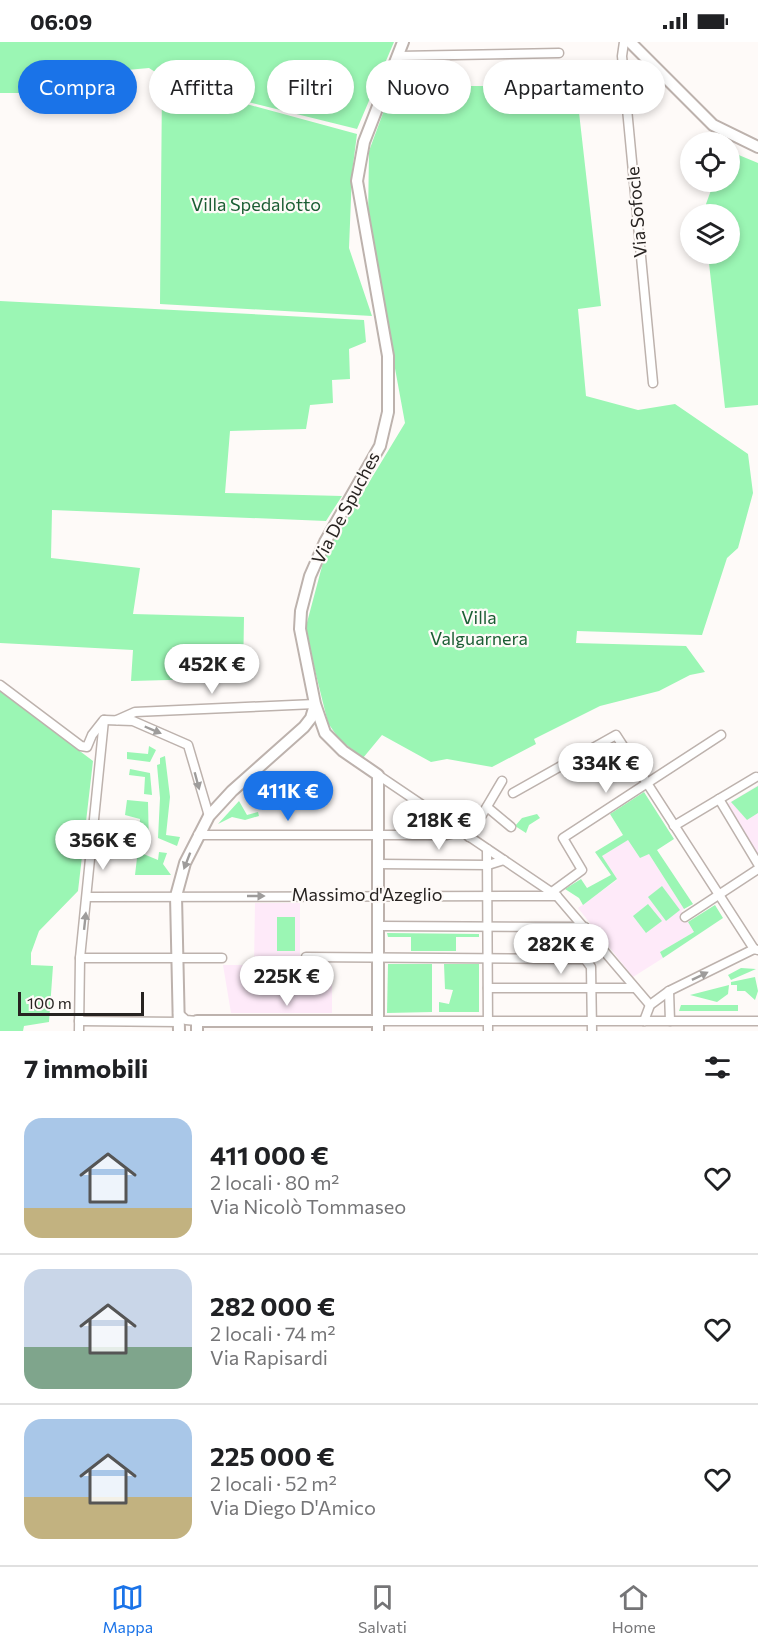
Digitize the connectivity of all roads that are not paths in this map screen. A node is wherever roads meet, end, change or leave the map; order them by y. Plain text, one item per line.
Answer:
1 (403, 42) edge
2 (624, 42) edge
3 (630, 42) edge
4 (559, 53) dead end
5 (398, 56) junction
6 (758, 147) edge
7 (653, 382) dead end
8 (0, 685) edge
9 (315, 704) junction
10 (104, 720) junction
11 (117, 720) junction
12 (304, 727) junction
13 (325, 733) junction
14 (721, 735) dead end
15 (378, 775) junction
16 (756, 777) dead end
17 (502, 781) dead end
18 (647, 783) junction
19 (513, 793) dead end
20 (719, 799) junction
21 (487, 807) junction
22 (209, 816) junction
23 (674, 826) junction
24 (511, 827) dead end
25 (460, 832) junction
26 (198, 835) junction
27 (379, 836) junction
28 (469, 837) junction
29 (487, 849) junction
30 (504, 860) junction
31 (379, 864) junction
32 (758, 864) edge
33 (488, 865) junction
34 (758, 869) edge
35 (555, 894) junction
36 (378, 895) junction
37 (488, 895) junction
38 (176, 896) junction
39 (718, 896) junction
40 (87, 897) junction
41 (685, 917) dead end
42 (378, 926) junction
43 (488, 926) junction
44 (585, 927) junction
45 (756, 950) edge
46 (178, 957) junction
47 (306, 957) dead end
48 (378, 957) junction
49 (80, 958) junction
50 (222, 958) dead end
51 (488, 958) junction
52 (488, 988) junction
53 (592, 988) junction
54 (634, 988) junction
55 (669, 991) junction
56 (650, 1005) junction
57 (79, 1021) junction
58 (644, 1021) junction
59 (670, 1021) junction
60 (758, 1021) edge
61 (180, 1024) edge
62 (197, 1026) edge
63 (378, 1026) edge
64 (488, 1026) edge
65 (592, 1026) edge
66 (80, 1031) edge

1 - 5 street, Via De Spuches
2 - 7 street, Via Sofocle
3 - 6 street
4 - 5 street
5 - 9 street, Via De Spuches
8 - 10 street
9 - 11 street
9 - 12 street
9 - 13 street, Via De Spuches
10 - 11 street
10 - 40 street
11 -> 22 street
12 - 13 street
12 - 22 street
13 - 15 street, Via De Spuches
14 - 18 street
15 - 25 street, Via De Spuches
15 - 27 street
16 - 20 street
17 - 21 street
18 - 19 street
18 - 23 street
18 - 35 street
20 - 23 street
20 - 32 street
21 - 24 street
21 - 28 street
22 - 26 street
23 - 39 street
25 - 27 street
25 - 28 street, Via De Spuches
26 - 27 street
26 -> 38 street
27 - 31 street
28 - 29 street, Via De Spuches
29 - 30 street, Via De Spuches
29 - 33 street
30 - 33 street
30 - 35 street, Via De Spuches
31 - 33 street
31 - 36 street
33 - 37 street
34 - 39 street
35 - 37 street, Massimo d'Azeglio
35 - 44 street, Via De Spuches
36 - 37 street, Massimo d'Azeglio
38 -> 36 street, Massimo d'Azeglio
36 - 42 street
37 - 43 street
38 - 40 street, Massimo d'Azeglio
38 - 46 street
39 - 41 street
39 - 45 street
49 -> 40 street
42 - 43 street
42 - 48 street
43 - 44 street
43 - 51 street
44 - 54 street, Via De Spuches
55 -> 45 street
46 - 49 street
46 - 50 street
46 - 61 street
47 - 48 street
48 - 51 street
48 - 63 street
49 - 57 street
51 - 52 street
51 - 53 street
52 - 53 street
52 - 64 street
53 - 54 street
53 - 65 street
54 - 56 street, Via De Spuches
55 - 56 street
55 - 59 street
56 - 58 street
57 - 61 street
57 - 66 street
58 - 59 street
58 - 65 street
59 - 60 street
61 - 62 street
62 - 63 street
63 - 64 street
64 - 65 street

